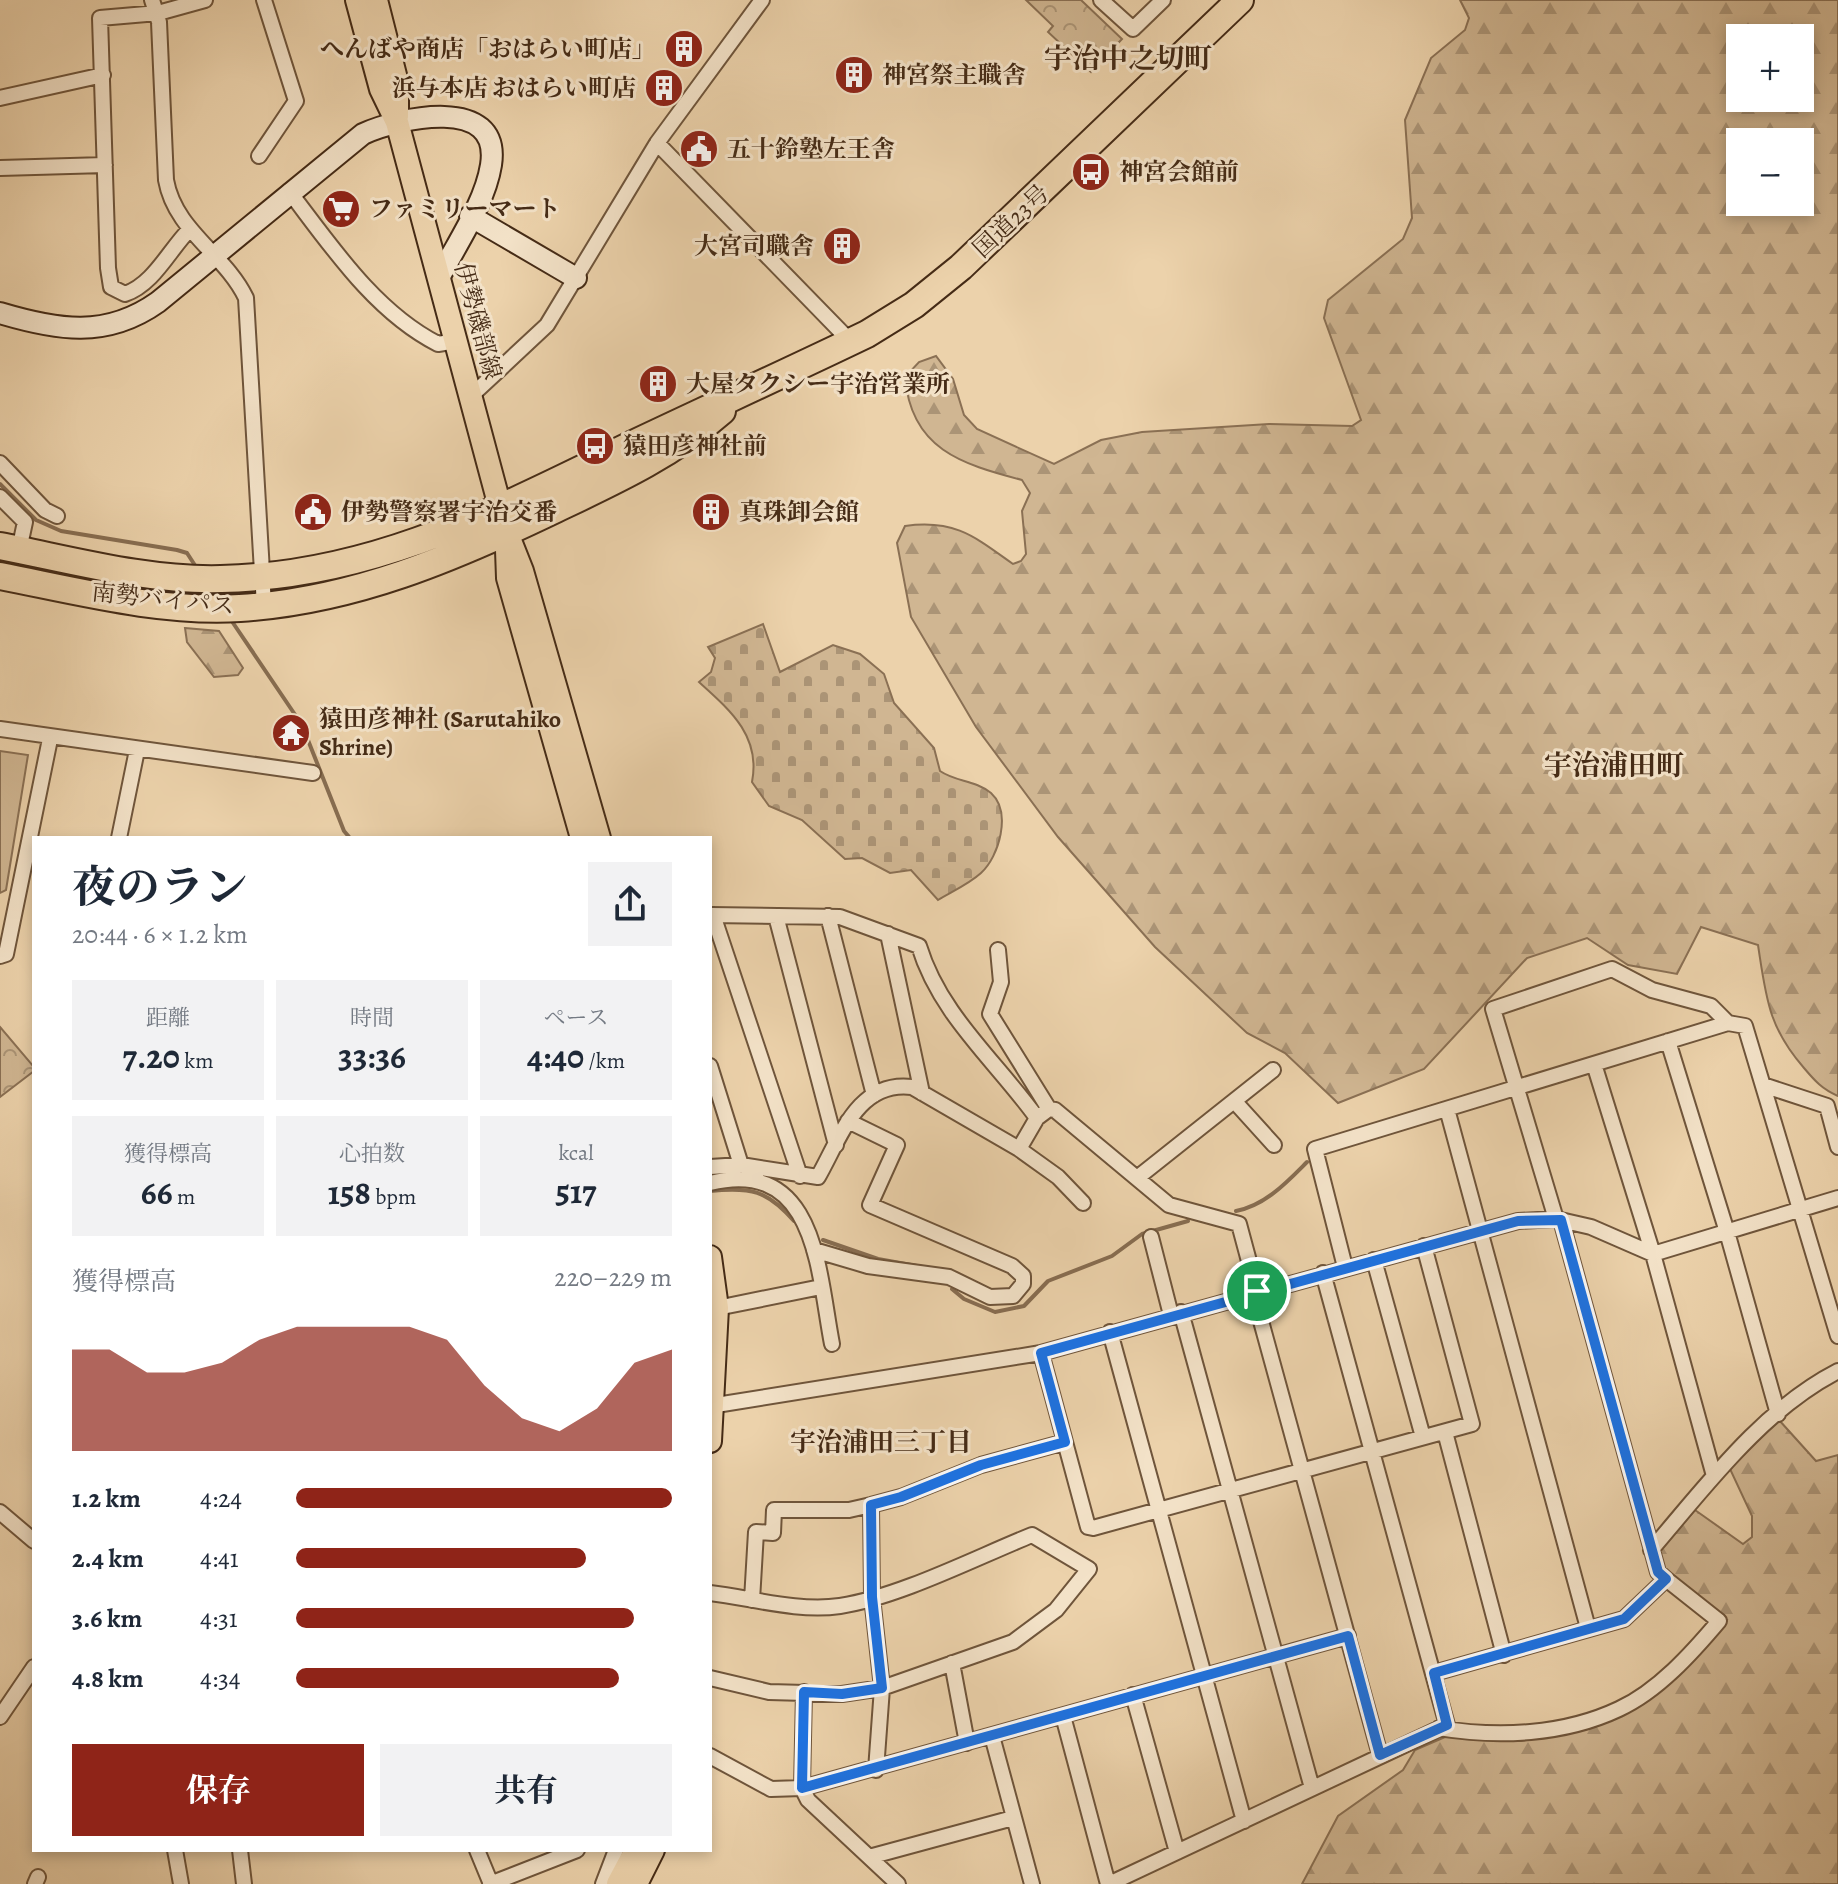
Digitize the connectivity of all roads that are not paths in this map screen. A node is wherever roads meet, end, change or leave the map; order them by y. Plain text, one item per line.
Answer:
1 (205, 0) edge
2 (264, 0) edge
3 (357, 0) edge
4 (376, 0) edge
5 (762, 0) edge
6 (1101, 0) edge
7 (1163, 0) edge
8 (1240, 0) edge
9 (187, 3) edge
10 (155, 6) edge
11 (103, 75) junction
12 (0, 98) edge
13 (397, 122) junction
14 (657, 143) junction
15 (259, 156) dead end
16 (105, 165) junction
17 (0, 168) edge
18 (289, 191) junction
19 (470, 216) junction
20 (190, 229) junction
21 (214, 256) junction
22 (439, 278) junction
23 (576, 278) junction
24 (0, 313) edge
25 (456, 341) junction
26 (851, 342) junction
27 (471, 396) junction
28 (0, 463) edge
29 (0, 497) edge
30 (57, 516) dead end
31 (503, 521) junction
32 (10, 548) edge
33 (0, 576) edge
34 (260, 577) junction
35 (252, 607) junction
36 (0, 729) edge
37 (50, 739) junction
38 (137, 750) junction
39 (313, 773) dead end
40 (35, 836) edge
41 (119, 836) edge
42 (581, 836) edge
43 (598, 836) edge
44 (30, 867) edge
45 (712, 915) edge
46 (776, 916) junction
47 (828, 916) junction
48 (712, 918) edge
49 (888, 934) junction
50 (998, 950) dead end
51 (0, 956) edge
52 (1728, 1023) junction
53 (1668, 1041) junction
54 (1594, 1064) junction
55 (1273, 1070) dead end
56 (712, 1072) edge
57 (1763, 1085) junction
58 (1517, 1088) junction
59 (922, 1093) junction
60 (874, 1095) junction
61 (1236, 1103) junction
62 (1447, 1109) junction
63 (1043, 1114) junction
64 (1834, 1116) edge
65 (848, 1121) junction
66 (836, 1145) junction
67 (1274, 1145) dead end
68 (1838, 1147) edge
69 (1019, 1149) junction
70 (741, 1165) junction
71 (712, 1167) edge
72 (800, 1176) junction
73 (1137, 1178) junction
74 (712, 1182) edge
75 (1838, 1198) edge
76 (1083, 1203) dead end
77 (1801, 1208) junction
78 (1559, 1220) junction
79 (1481, 1231) junction
80 (1727, 1232) junction
81 (1151, 1237) dead end
82 (1424, 1246) junction
83 (814, 1250) junction
84 (1653, 1254) junction
85 (1374, 1260) junction
86 (1345, 1267) junction
87 (712, 1272) edge
88 (1323, 1273) junction
89 (821, 1287) junction
90 (1255, 1292) junction
91 (717, 1308) junction
92 (1176, 1314) junction
93 (1110, 1332) junction
94 (1838, 1336) edge
95 (832, 1344) dead end
96 (1041, 1353) junction
97 (1838, 1371) edge
98 (712, 1390) edge
99 (712, 1406) edge
100 (1778, 1414) junction
101 (1445, 1432) junction
102 (1423, 1437) junction
103 (1065, 1442) junction
104 (1372, 1450) junction
105 (1302, 1470) junction
106 (1714, 1476) junction
107 (1230, 1488) junction
108 (871, 1505) junction
109 (1159, 1509) junction
110 (0, 1512) edge
111 (32, 1539) edge
112 (1651, 1550) junction
113 (1666, 1579) junction
114 (712, 1593) edge
115 (872, 1597) junction
116 (752, 1600) junction
117 (1588, 1628) junction
118 (1348, 1636) junction
119 (1504, 1655) junction
120 (1276, 1656) junction
121 (952, 1663) junction
122 (32, 1670) edge
123 (1434, 1673) junction
124 (1204, 1675) junction
125 (712, 1678) edge
126 (882, 1688) junction
127 (804, 1692) junction
128 (1133, 1695) junction
129 (1063, 1716) junction
130 (0, 1717) edge
131 (1439, 1728) junction
132 (992, 1736) junction
133 (967, 1743) junction
134 (1380, 1755) junction
135 (712, 1757) edge
136 (876, 1770) junction
137 (802, 1788) junction
138 (1312, 1788) junction
139 (1013, 1818) junction
140 (1244, 1821) junction
141 (175, 1852) edge
142 (240, 1852) edge
143 (478, 1852) edge
144 (615, 1852) edge
145 (635, 1852) edge
146 (652, 1852) edge
147 (1177, 1852) junction
148 (550, 1855) edge
149 (869, 1857) junction
150 (181, 1884) edge
151 (244, 1884) edge
152 (490, 1884) edge
153 (603, 1884) edge
154 (618, 1884) edge
155 (636, 1884) edge
156 (898, 1884) edge
157 (1032, 1884) edge
158 (1108, 1884) edge

1 - 9 street
2 - 15 street
3 - 13 main road, 伊勢磯部線
4 - 13 main road, 伊勢磯部線
5 - 14 street
6 - 7 street
8 - 26 highway, 国道23号
9 - 10 street
10 - 11 street
10 - 20 street
11 - 12 street
11 - 16 street
13 - 18 street
13 - 19 street
13 - 22 main road, 伊勢磯部線
14 - 23 street
14 - 26 street
16 - 17 street
16 - 20 street
18 - 21 street
18 - 25 street
19 - 22 street
19 - 23 street
20 - 21 street
21 - 24 street
21 - 34 street
22 - 25 main road, 伊勢磯部線
23 - 27 street
25 - 27 main road, 伊勢磯部線
26 - 31 highway, 国道23号
27 - 31 main road, 伊勢磯部線
28 - 30 street
29 - 32 street
31 - 34 highway, 南勢バイパス
31 - 35 highway, 南勢バイパス
31 - 42 main road, 伊勢磯部線
31 - 43 main road, 伊勢磯部線
32 - 34 highway, 南勢バイパス
33 - 35 highway, 南勢バイパス
34 - 35 street
36 - 37 street
37 - 38 street
37 - 40 street
38 - 39 street
38 - 41 street
44 - 51 street
45 - 46 street
46 - 47 street
46 - 66 street
47 - 49 street
47 - 60 street
48 - 72 street
49 - 59 street
49 - 63 street
50 - 63 street
52 - 53 street
52 - 57 street
52 - 58 street
53 - 54 street
53 - 80 street
54 - 58 street
54 - 84 street
55 - 61 street
56 - 70 street
57 - 64 street
57 - 77 street
58 - 62 street
58 - 78 street
59 - 60 street
59 - 69 street
60 - 65 street
61 - 67 street
61 - 73 street
62 - 79 street
62 - 86 street
63 - 69 street
63 - 73 street
64 - 68 street
65 - 66 street
65 - 83 street
66 - 72 street
69 - 76 street
70 - 71 street
70 - 72 street
73 - 90 street
74 - 83 street
75 - 77 street
77 - 80 street
77 - 94 street
78 - 79 street
78 - 84 street
78 - 112 street
79 - 82 street
79 - 117 street
80 - 84 street
80 - 100 street
81 - 92 street
82 - 85 street
82 - 101 street
83 - 89 street
84 - 106 street
85 - 86 street
85 - 102 street
86 - 88 street
87 - 91 main road
88 - 90 street
88 - 104 street
89 - 91 street
89 - 95 street
90 - 92 street
90 - 105 street
91 - 98 main road
92 - 93 street
92 - 107 street
93 - 96 street
93 - 109 street
96 - 99 street
96 - 103 street
97 - 100 street
100 - 106 street
101 - 102 street
101 - 119 street
102 - 104 street
103 - 108 street
103 - 109 street
104 - 105 street
104 - 123 street
105 - 107 street
105 - 118 street
106 - 112 street
107 - 109 street
107 - 120 street
108 - 115 street
108 - 116 street
109 - 124 street
110 - 111 street
112 - 113 street
113 - 117 street
113 - 131 street
114 - 116 street
115 - 116 street
115 - 121 street
115 - 126 street
117 - 119 street
118 - 120 street
118 - 134 street
119 - 123 street
120 - 124 street
120 - 138 street
121 - 126 street
121 - 133 street
122 - 130 street
123 - 131 street
124 - 128 street
124 - 140 street
125 - 127 street
126 - 127 street
126 - 136 street
127 - 137 street
128 - 129 street
128 - 147 street
129 - 132 street
129 - 158 street
131 - 134 street
132 - 133 street
132 - 139 street
133 - 136 street
134 - 138 street
135 - 137 street
136 - 137 street
137 - 149 street
138 - 140 street
139 - 149 street
139 - 157 street
140 - 147 street
141 - 150 street
142 - 151 street
143 - 152 street
144 - 153 street
145 - 154 main road
146 - 155 main road
147 - 158 street
148 - 152 street
149 - 156 street

